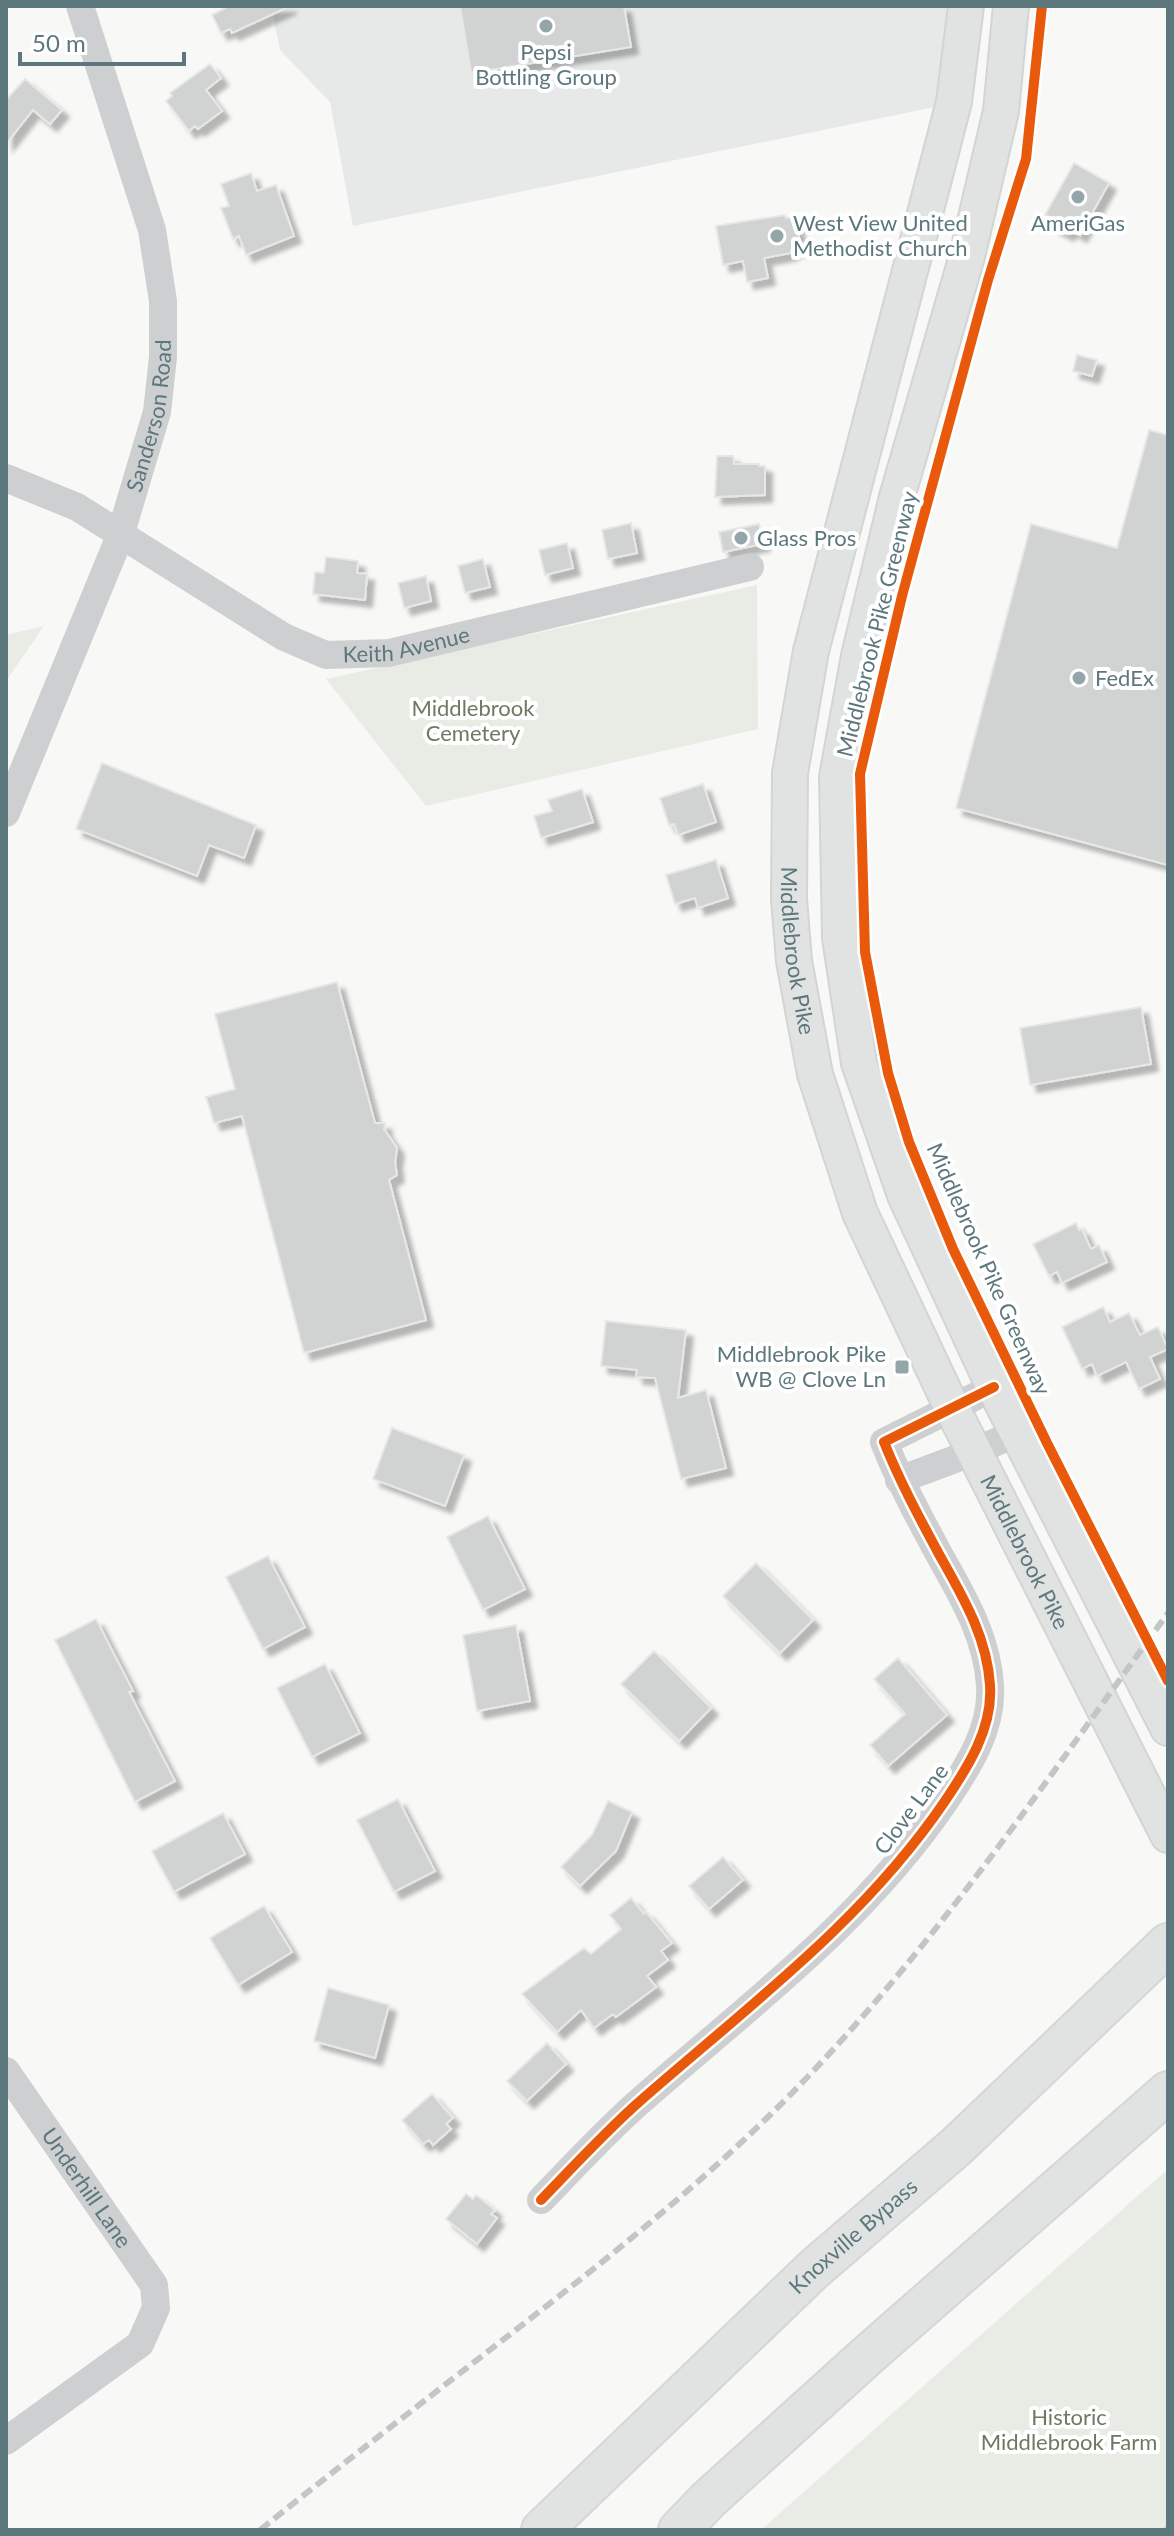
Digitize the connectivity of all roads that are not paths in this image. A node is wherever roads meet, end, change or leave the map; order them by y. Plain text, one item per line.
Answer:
1 (80, 6) edge
2 (966, 6) edge
3 (1011, 6) edge
4 (6, 478) edge
5 (120, 536) junction
6 (750, 567) dead end
7 (6, 813) edge
8 (994, 1387) junction
9 (952, 1408) junction
10 (1018, 1432) junction
11 (974, 1452) junction
12 (899, 1480) junction
13 (1168, 1728) edge
14 (1166, 1830) edge
15 (1168, 1944) edge
16 (6, 2071) edge
17 (1168, 2092) edge
18 (541, 2200) dead end
19 (6, 2441) edge
20 (542, 2530) edge
21 (679, 2530) edge

1 - 5 street, Sanderson Road
2 - 9 main road, Middlebrook Pike
3 - 8 main road, Middlebrook Pike
4 - 5 street, Keith Avenue
5 - 6 street, Keith Avenue
5 - 7 street, Sanderson Road
8 - 9 street, Clove Lane
8 - 10 main road, Middlebrook Pike
9 - 11 main road, Middlebrook Pike
9 - 12 street, Clove Lane
10 - 11 street
10 - 13 main road, Middlebrook Pike
11 - 12 street
11 - 14 main road, Middlebrook Pike
12 - 18 street, Clove Lane
15 - 20 highway, Knoxville Bypass
16 - 19 street, Underhill Lane
17 - 21 highway

